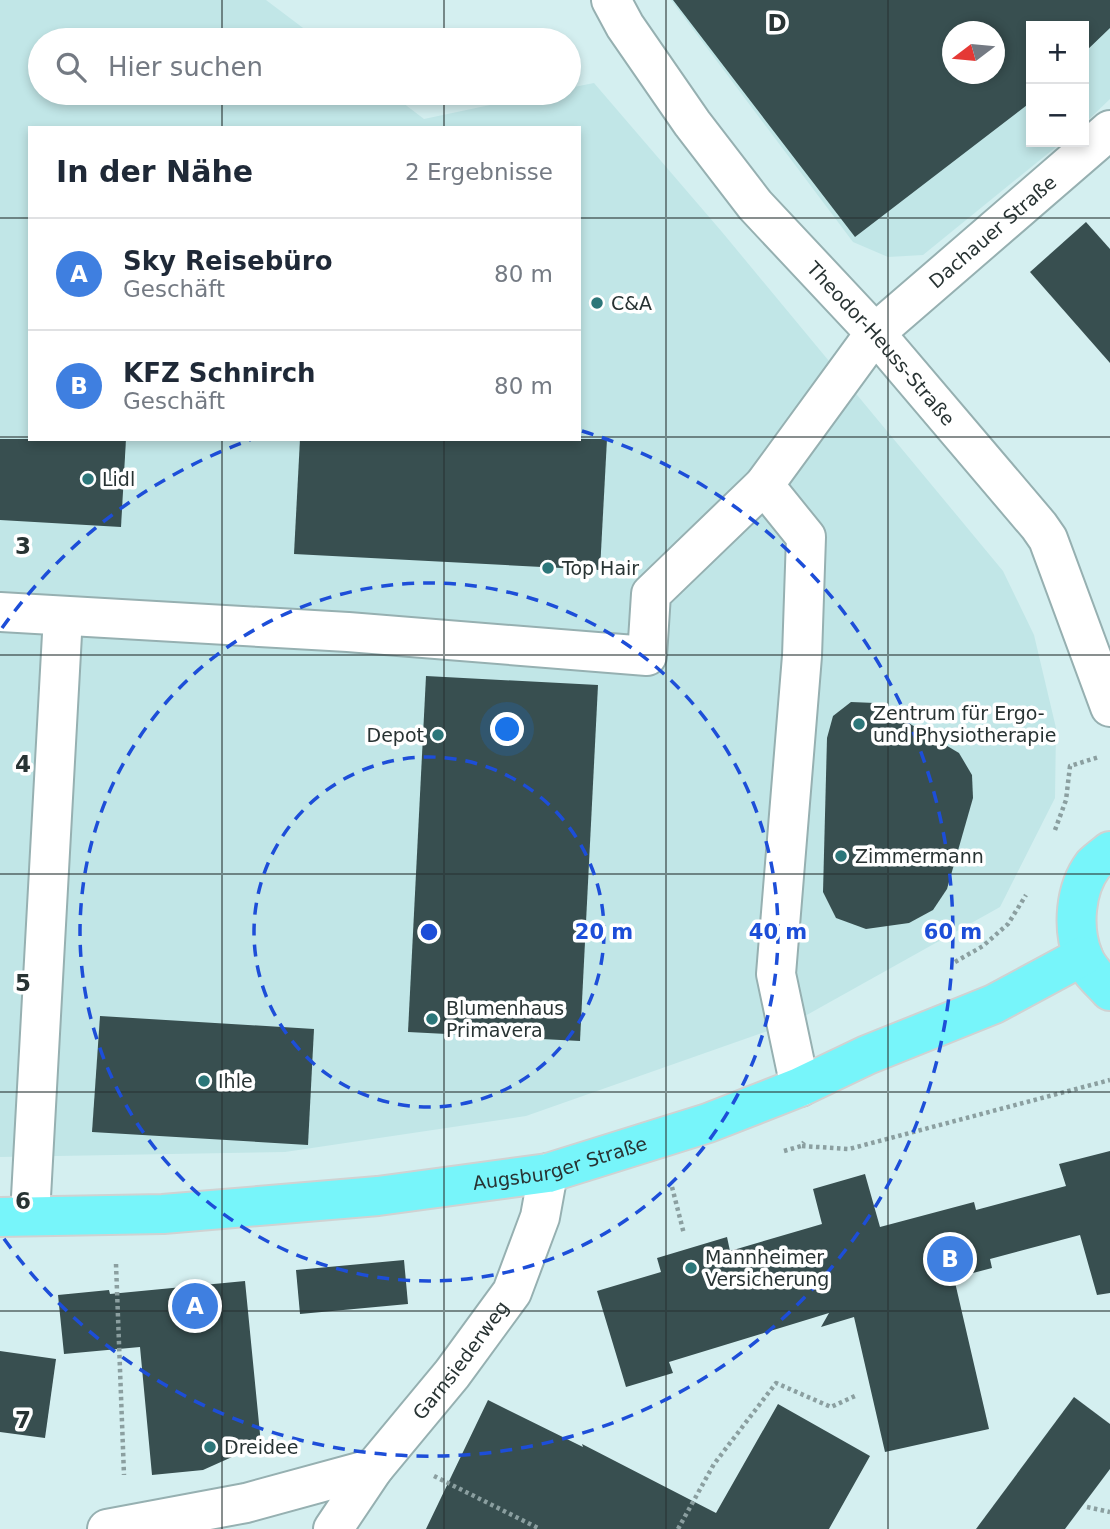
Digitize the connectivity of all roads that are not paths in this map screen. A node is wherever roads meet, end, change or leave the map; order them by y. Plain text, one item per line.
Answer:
1 (611, 0) edge
2 (1110, 130) edge
3 (874, 333) junction
4 (765, 485) junction
5 (0, 612) edge
6 (63, 616) junction
7 (1110, 707) edge
8 (1110, 850) edge
9 (1083, 956) junction
10 (1110, 990) edge
11 (800, 1087) junction
12 (548, 1173) junction
13 (15, 1216) edge
14 (380, 1460) junction
15 (117, 1527) edge
16 (333, 1529) edge

1 - 3 street, Theodor-Heuss-Straße
2 - 3 street, Dachauer Straße
3 - 4 street, Dachauer Straße
3 - 7 street, Theodor-Heuss-Straße
4 - 6 street, Dachauer Straße
4 - 11 street
5 - 6 street
6 - 13 street
8 - 9 main road
9 - 10 main road
9 - 11 main road, Augsburger Straße
11 - 12 main road, Augsburger Straße
12 - 13 main road, Augsburger Straße
12 - 14 street, Garnsiederweg
14 - 15 street
14 - 16 street, Garnsiederweg

